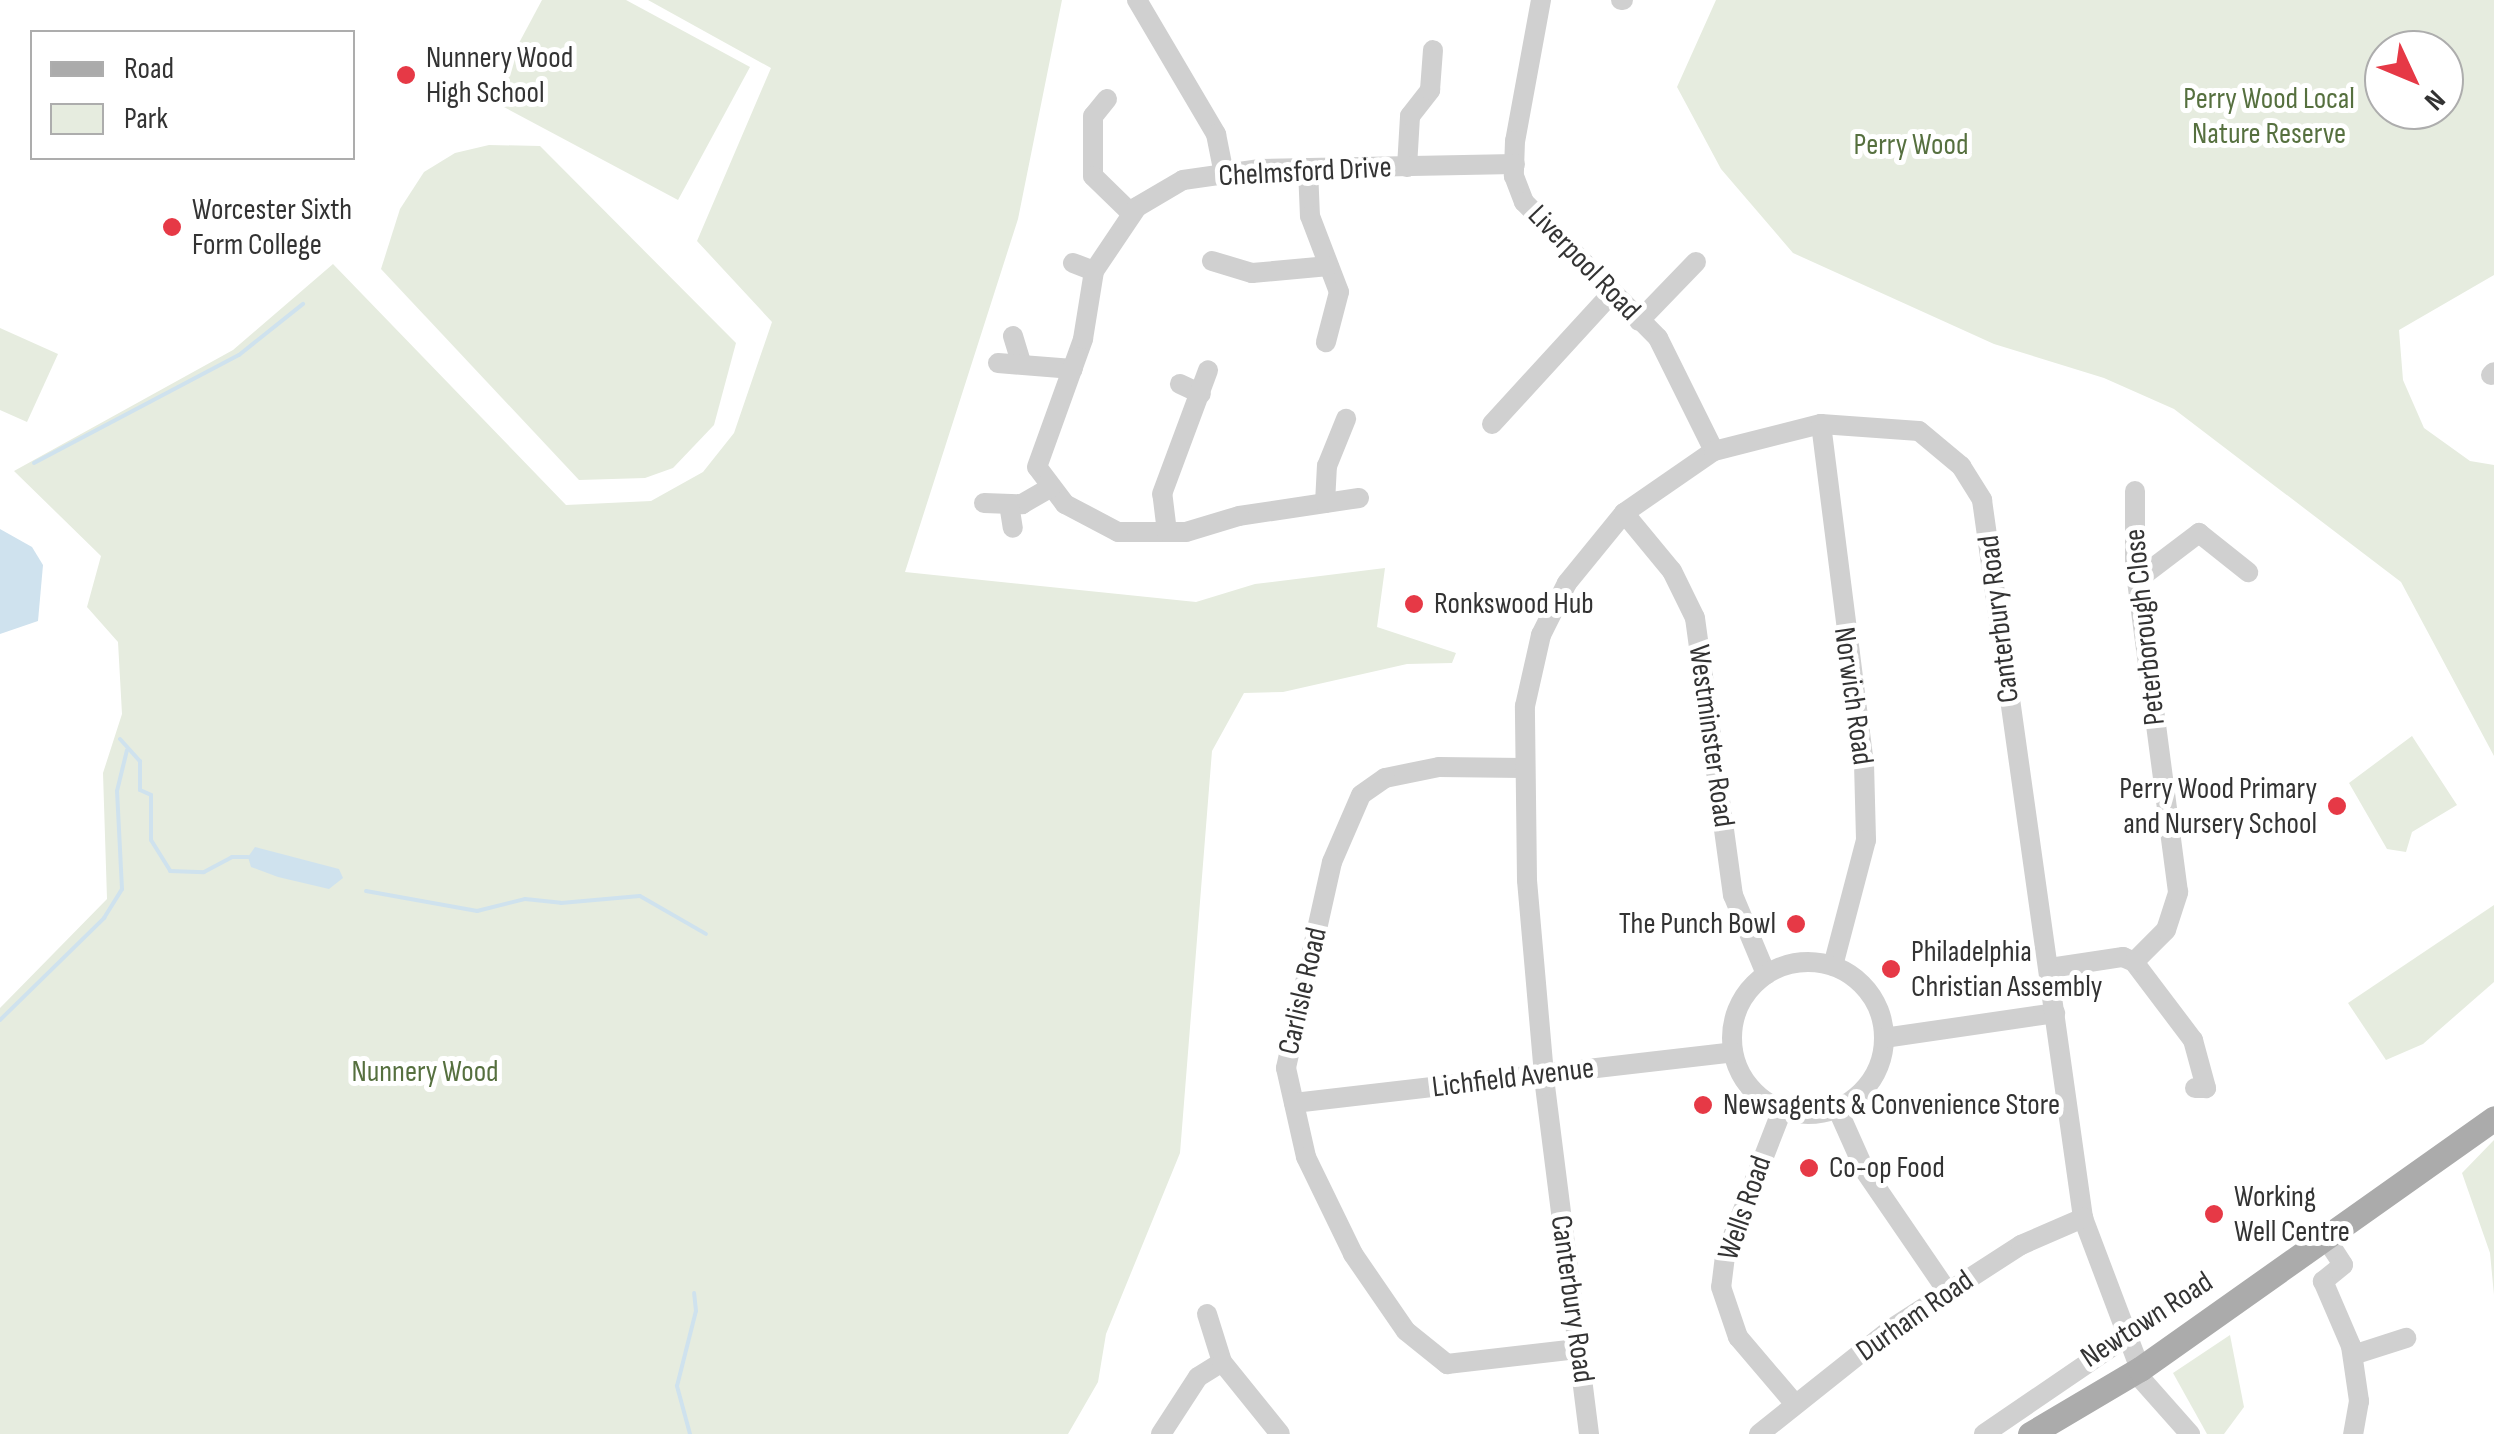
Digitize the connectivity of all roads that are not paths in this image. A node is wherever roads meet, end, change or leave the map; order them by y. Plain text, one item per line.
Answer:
1 (1137, 0) edge
2 (1541, 0) edge
3 (1433, 50) dead end
4 (1107, 100) dead end
5 (1515, 164) junction
6 (1308, 168) junction
7 (1407, 168) junction
8 (1224, 174) junction
9 (1132, 214) junction
10 (1212, 261) dead end
11 (1696, 262) dead end
12 (1073, 263) dead end
13 (1328, 266) junction
14 (1094, 271) junction
15 (1611, 294) junction
16 (1639, 321) junction
17 (1012, 336) dead end
18 (1326, 342) dead end
19 (998, 362) dead end
20 (1021, 362) junction
21 (1073, 369) junction
22 (1208, 370) dead end
23 (1180, 384) dead end
24 (1201, 394) junction
25 (1346, 419) dead end
26 (1492, 424) dead end
27 (1820, 424) junction
28 (1714, 451) junction
29 (1052, 486) junction
30 (2135, 491) dead end
31 (1359, 498) dead end
32 (984, 503) dead end
33 (1326, 503) junction
34 (1009, 504) junction
35 (1624, 513) junction
36 (1012, 528) dead end
37 (1167, 532) junction
38 (2248, 572) dead end
39 (2137, 580) junction
40 (1523, 768) junction
41 (2134, 962) junction
42 (1833, 966) junction
43 (2050, 968) junction
44 (1766, 974) junction
45 (2055, 1013) junction
46 (1884, 1038) junction
47 (1733, 1052) junction
48 (1544, 1075) junction
49 (2195, 1088) dead end
50 (1294, 1103) junction
51 (1837, 1108) junction
52 (1782, 1110) junction
53 (2494, 1118) edge
54 (2083, 1218) junction
55 (2325, 1237) junction
56 (1948, 1292) junction
57 (1206, 1314) dead end
58 (2126, 1337) junction
59 (2406, 1338) dead end
60 (1577, 1349) junction
61 (2352, 1355) junction
62 (1222, 1362) junction
63 (2137, 1370) junction
64 (1795, 1404) junction
65 (1162, 1434) edge
66 (1280, 1434) edge
67 (1590, 1434) edge
68 (1759, 1434) edge
69 (1984, 1434) edge
70 (2030, 1434) edge
71 (2190, 1434) edge
72 (2354, 1434) edge

1 - 8 street
2 - 5 street, Liverpool Road
3 - 7 street
4 - 9 street
5 - 7 street, Chelmsford Drive
5 - 15 street, Liverpool Road
6 - 7 street, Chelmsford Drive
6 - 8 street, Chelmsford Drive
6 - 13 street
8 - 9 street, Chelmsford Drive
9 - 14 street, Chelmsford Drive
10 - 13 street
11 - 16 street
12 - 14 street
13 - 18 street
14 - 21 street, Chelmsford Drive
15 - 16 street, Liverpool Road
15 - 26 street
16 - 28 street, Liverpool Road
17 - 20 street
19 - 20 street
20 - 21 street
21 - 29 street, Chelmsford Drive
22 - 24 street
23 - 24 street
24 - 37 street
25 - 33 street
27 - 28 street, Canterbury Road
27 - 42 street, Norwich Road
27 - 43 street, Canterbury Road
28 - 35 street, Canterbury Road
29 - 34 street
29 - 37 street
30 - 39 street, Peterborough Close
31 - 33 street
32 - 34 street
33 - 37 street
34 - 36 street
35 - 40 street, Canterbury Road
35 - 44 street, Westminster Road
38 - 39 street
39 - 41 street, Peterborough Close
40 - 48 street, Canterbury Road
40 - 50 street, Carlisle Road
41 - 43 street
41 - 49 street
42 - 44 street
42 - 46 street
43 - 45 street, Canterbury Road
44 - 47 street
45 - 46 street
45 - 54 street, Canterbury Road
46 - 51 street
47 - 48 street, Lichfield Avenue
47 - 52 street
48 - 50 street, Lichfield Avenue
48 - 60 street, Canterbury Road
50 - 60 street, Carlisle Road
51 - 52 street
51 - 56 street
52 - 64 street, Wells Road
53 - 55 main road, Newtown Road
54 - 56 street, Durham Road
54 - 58 street, Canterbury Road
55 - 61 street
55 - 63 main road, Newtown Road
56 - 64 street, Durham Road
57 - 62 street
58 - 63 street, Canterbury Road
58 - 69 street
59 - 61 street
60 - 67 street, Canterbury Road
61 - 72 street
62 - 65 street
62 - 66 street
63 - 70 main road, Newtown Road
63 - 71 street, Canterbury Road
64 - 68 street, Durham Road

